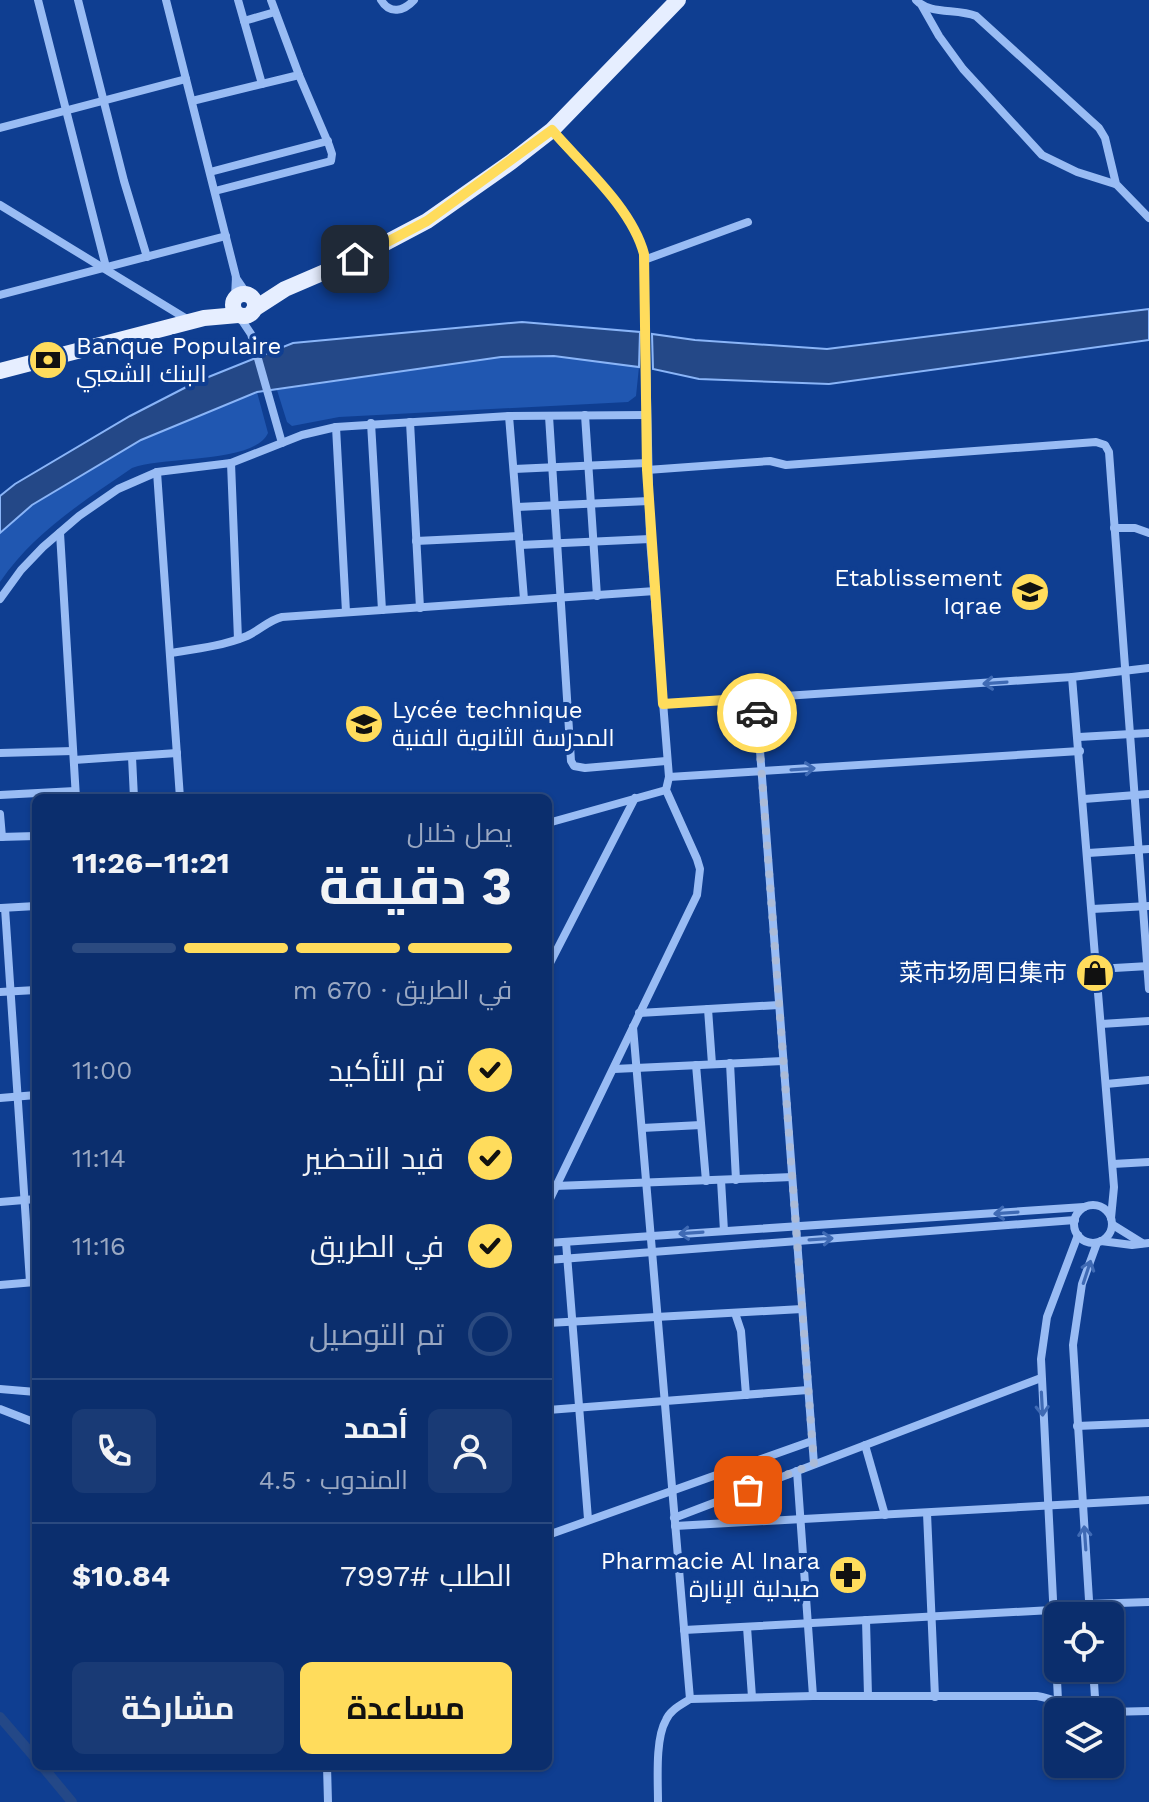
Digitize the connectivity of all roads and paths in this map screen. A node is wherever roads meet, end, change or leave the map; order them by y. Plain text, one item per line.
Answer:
1 (38, 0) edge
2 (78, 0) edge
3 (166, 0) edge
4 (238, 0) edge
5 (271, 0) edge
6 (381, 0) edge
7 (414, 0) edge
8 (678, 0) edge
9 (919, 3) edge
10 (275, 12) junction
11 (244, 21) junction
12 (299, 75) junction
13 (186, 79) junction
14 (262, 84) junction
15 (104, 101) junction
16 (192, 101) junction
17 (64, 111) junction
18 (0, 128) edge
19 (552, 130) junction
20 (328, 141) junction
21 (278, 154) junction
22 (210, 172) junction
23 (285, 173) junction
24 (1116, 184) junction
25 (215, 191) junction
26 (0, 205) edge
27 (1149, 218) edge
28 (748, 222) dead end
29 (226, 236) junction
30 (147, 257) junction
31 (644, 260) junction
32 (104, 268) junction
33 (0, 295) edge
34 (244, 305) junction
35 (197, 320) junction
36 (0, 371) edge
37 (585, 415) junction
38 (647, 415) junction
39 (509, 416) junction
40 (549, 416) junction
41 (410, 422) junction
42 (371, 423) junction
43 (336, 427) junction
44 (282, 443) junction
45 (231, 463) junction
46 (588, 466) junction
47 (647, 467) junction
48 (552, 468) junction
49 (514, 469) junction
50 (157, 472) junction
51 (649, 501) junction
52 (591, 503) junction
53 (554, 505) junction
54 (517, 507) junction
55 (1114, 528) junction
56 (60, 533) junction
57 (1149, 533) edge
58 (650, 539) junction
59 (416, 541) junction
60 (520, 541) junction
61 (593, 542) junction
62 (557, 543) junction
63 (655, 591) junction
64 (597, 596) junction
65 (560, 597) junction
66 (0, 599) edge
67 (524, 599) junction
68 (420, 608) junction
69 (382, 610) junction
70 (346, 612) junction
71 (238, 639) junction
72 (170, 653) junction
73 (1149, 668) edge
74 (1124, 672) junction
75 (1072, 677) junction
76 (756, 698) junction
77 (663, 704) junction
78 (1149, 733) edge
79 (1129, 734) junction
80 (1079, 737) junction
81 (1080, 751) junction
82 (0, 753) edge
83 (177, 753) junction
84 (73, 755) junction
85 (132, 757) junction
86 (666, 761) junction
87 (761, 771) junction
88 (669, 777) junction
89 (666, 790) junction
90 (76, 794) edge
91 (134, 794) edge
92 (180, 794) edge
93 (1149, 794) edge
94 (0, 795) edge
95 (32, 795) edge
96 (1134, 795) junction
97 (635, 798) junction
98 (1084, 799) junction
99 (0, 814) edge
100 (552, 822) edge
101 (32, 836) edge
102 (1, 837) edge
103 (1149, 849) edge
104 (1138, 850) junction
105 (1088, 853) junction
106 (32, 906) edge
107 (1146, 906) edge
108 (3, 908) edge
109 (1092, 909) junction
110 (552, 959) edge
111 (1148, 966) edge
112 (1097, 969) junction
113 (1149, 989) edge
114 (32, 990) edge
115 (0, 992) edge
116 (10, 992) junction
117 (779, 1005) junction
118 (708, 1009) junction
119 (639, 1013) junction
120 (1149, 1021) edge
121 (1101, 1024) junction
122 (633, 1026) junction
123 (783, 1061) junction
124 (730, 1063) junction
125 (712, 1064) junction
126 (696, 1065) junction
127 (637, 1068) junction
128 (614, 1069) junction
129 (1149, 1080) edge
130 (1106, 1084) junction
131 (32, 1095) edge
132 (17, 1097) junction
133 (0, 1098) edge
134 (701, 1125) junction
135 (642, 1128) junction
136 (1149, 1162) edge
137 (1113, 1164) junction
138 (792, 1177) junction
139 (721, 1180) junction
140 (736, 1180) junction
141 (706, 1181) junction
142 (646, 1183) junction
143 (555, 1186) junction
144 (1114, 1187) junction
145 (552, 1193) edge
146 (32, 1199) edge
147 (23, 1200) junction
148 (0, 1202) edge
149 (1100, 1206) junction
150 (1084, 1207) junction
151 (1075, 1220) junction
152 (1112, 1221) junction
153 (795, 1227) junction
154 (724, 1231) junction
155 (1078, 1235) junction
156 (651, 1236) junction
157 (797, 1241) junction
158 (566, 1242) junction
159 (1099, 1242) junction
160 (552, 1243) edge
161 (1146, 1244) edge
162 (652, 1252) junction
163 (567, 1258) junction
164 (552, 1260) edge
165 (32, 1274) edge
166 (32, 1282) edge
167 (0, 1285) edge
168 (802, 1309) junction
169 (735, 1313) junction
170 (658, 1317) junction
171 (571, 1322) junction
172 (552, 1323) edge
173 (1041, 1378) junction
174 (0, 1389) edge
175 (808, 1390) junction
176 (32, 1392) edge
177 (746, 1395) junction
178 (665, 1401) junction
179 (578, 1408) junction
180 (0, 1409) edge
181 (552, 1410) edge
182 (32, 1421) edge
183 (1149, 1423) edge
184 (1077, 1426) junction
185 (812, 1441) junction
186 (865, 1445) junction
187 (814, 1464) junction
188 (797, 1471) junction
189 (672, 1489) junction
190 (1149, 1500) edge
191 (1082, 1504) junction
192 (1048, 1507) junction
193 (927, 1513) junction
194 (885, 1515) junction
195 (588, 1519) junction
196 (801, 1519) junction
197 (675, 1522) junction
198 (552, 1533) edge
199 (1052, 1602) edge
200 (1089, 1602) edge
201 (1149, 1602) edge
202 (1124, 1603) edge
203 (1044, 1610) edge
204 (931, 1617) junction
205 (866, 1620) junction
206 (808, 1623) junction
207 (747, 1627) junction
208 (684, 1630) junction
209 (813, 1696) junction
210 (868, 1696) junction
211 (752, 1697) junction
212 (935, 1697) junction
213 (1048, 1698) edge
214 (690, 1699) junction
215 (1149, 1711) edge
216 (1124, 1712) edge
217 (327, 1770) edge
218 (328, 1802) edge
219 (658, 1802) edge

1 - 17 street
2 - 15 street
3 - 13 street
4 - 11 street
5 - 10 street
6 - 7 street
8 - 19 main road
9 - 24 street
9 - 24 street
10 - 11 street
10 - 12 street
11 - 14 street
12 - 14 street
12 - 20 street
13 - 15 street
13 - 16 street
14 - 16 street
15 - 17 street
15 - 30 street
16 - 22 street
17 - 18 street
17 - 32 street
19 - 31 street
19 - 34 main road
20 - 21 street
20 - 23 street
21 - 22 street
21 - 23 street
22 - 25 street
23 - 25 street
24 - 27 street
25 - 29 street
26 - 32 street
28 - 31 street
29 - 30 street
29 - 34 street
30 - 32 street
31 - 38 street
32 - 33 street
32 - 35 street
34 - 35 main road
34 - 44 street
35 - 36 main road
37 - 38 street
37 - 40 street
37 - 46 street
38 - 47 street
39 - 40 street
39 - 41 street
39 - 49 street
40 - 48 street
41 - 42 street
41 - 59 street
42 - 43 street
42 - 69 street
43 - 44 street
43 - 70 street
44 - 45 street
45 - 50 street
45 - 71 street
46 - 47 street
46 - 48 street
46 - 52 street
47 - 51 street
47 - 55 street
48 - 49 street
48 - 53 street
49 - 54 street
50 - 56 street
50 - 72 street
51 - 52 street
51 - 58 street
52 - 53 street
52 - 61 street
53 - 54 street
53 - 62 street
54 - 60 street
55 - 57 street
55 - 74 street
56 - 66 street
56 - 84 street
58 - 61 street
58 - 63 street
59 - 60 street
59 - 68 street
60 - 62 street
60 - 67 street
61 - 62 street
61 - 64 street
62 - 65 street
63 - 64 street
63 - 77 street
64 - 65 street
65 - 67 street
65 - 86 street
67 - 68 street
68 - 69 street
69 - 70 street
70 - 71 street
71 - 72 street
72 - 83 street
73 - 74 street
74 - 75 street
74 - 79 street
75 -> 76 street
75 - 80 street
76 - 77 street
76 - 87 street
77 - 86 street
78 - 79 street
79 - 80 street
79 - 96 street
80 - 81 street
87 -> 81 street
81 - 98 street
82 - 84 street
83 - 85 street
83 - 92 street
84 - 85 street
84 - 90 street
85 - 91 street
86 - 88 street
87 - 88 street
87 - 117 street
88 - 89 street
89 - 97 street
89 - 119 street
93 - 96 street
94 - 95 street
96 - 98 street
96 - 104 street
97 - 100 street
97 - 110 street
98 - 105 street
99 - 102 street
101 - 102 street
103 - 104 street
104 - 105 street
104 - 107 street
105 - 109 street
106 - 108 street
107 - 109 street
107 - 111 street
108 - 116 street
109 - 112 street
111 - 112 street
111 - 113 street
112 - 121 street
114 - 116 street
115 - 116 street
116 - 132 street
117 - 118 street
117 - 123 street
118 - 119 street
118 - 125 street
119 - 122 street
120 - 121 street
121 - 130 street
122 - 127 street
122 - 128 street
123 - 124 street
123 - 138 street
124 - 125 street
124 - 140 street
125 - 126 street
126 - 127 street
126 - 134 street
127 - 128 street
127 - 135 street
128 - 143 street
129 - 130 street
130 - 137 street
131 - 132 street
132 - 133 street
132 - 147 street
134 - 135 street
134 - 141 street
135 - 142 street
136 - 137 street
137 - 144 street
138 - 140 street
138 - 153 street
139 - 140 street
139 - 141 street
139 - 154 street
141 - 142 street
142 - 143 street
142 - 156 street
143 - 145 street
144 - 149 street
144 - 152 street
146 - 147 street
147 - 148 street
147 - 165 street
149 - 150 street
149 - 152 street
150 - 151 street
150 -> 153 street
151 - 155 street
157 -> 151 street
152 - 159 street
152 - 161 street
153 - 154 street
153 - 157 street
154 -> 156 street
155 - 159 street
155 - 173 street
156 - 158 street
156 - 162 street
157 - 162 street
157 - 168 street
158 - 160 street
158 - 163 street
159 - 161 street
184 -> 159 street
162 - 163 street
162 - 170 street
163 - 164 street
163 - 171 street
166 - 167 street
168 - 169 street
168 - 175 street
169 - 170 street
169 - 177 street
170 - 171 street
170 - 178 street
171 - 172 street
171 - 179 street
173 - 186 street
173 -> 192 street
174 - 176 street
175 - 177 street
175 - 185 street
177 - 178 street
178 - 179 street
178 - 189 street
179 - 181 street
179 - 195 street
180 - 182 street
183 - 184 street
184 - 191 street
185 - 187 street
185 - 189 street
186 - 187 street
186 - 194 street
187 - 188 street
188 - 196 street
188 - 197 street
189 - 195 street
189 - 197 street
190 - 191 street
191 - 192 street
200 -> 191 street
192 - 193 street
192 - 199 street
193 - 194 street
193 - 204 street
194 - 196 street
195 - 198 street
196 - 197 street
196 - 206 street
197 - 208 street
201 - 202 street
203 - 204 street
204 - 205 street
204 - 212 street
205 - 206 street
205 - 210 street
206 - 207 street
206 - 209 street
207 - 208 street
207 - 211 street
208 - 214 street
209 - 210 street
209 - 211 street
210 - 212 street
211 - 214 street
212 - 213 street
214 - 219 street
215 - 216 street
217 - 218 street

